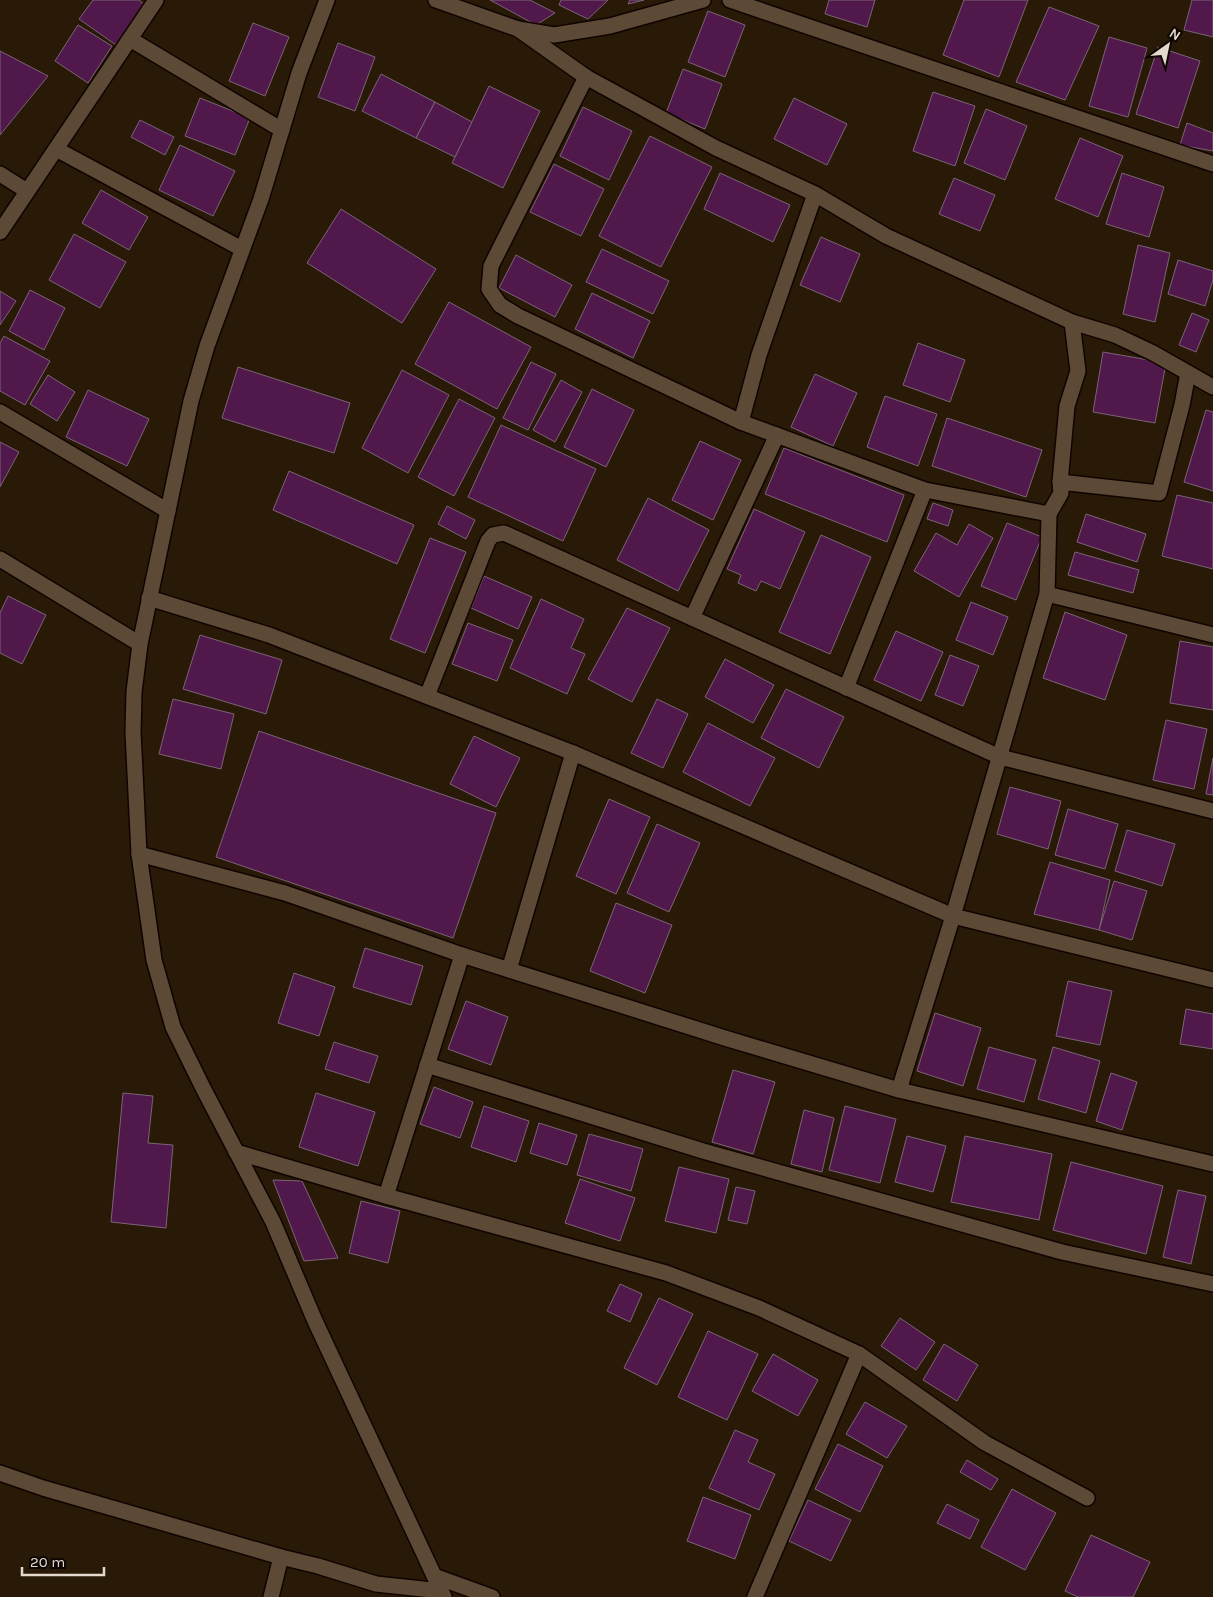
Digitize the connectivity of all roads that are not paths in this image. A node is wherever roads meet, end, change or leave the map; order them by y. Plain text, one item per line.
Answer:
1 (156, 0) edge
2 (327, 0) edge
3 (436, 0) edge
4 (703, 0) edge
5 (730, 0) edge
6 (518, 29) junction
7 (130, 39) junction
8 (586, 77) junction
9 (282, 130) junction
10 (56, 149) junction
11 (1213, 164) edge
12 (0, 174) edge
13 (27, 191) junction
14 (815, 194) junction
15 (0, 232) edge
16 (242, 249) junction
17 (1072, 322) junction
18 (1188, 372) junction
19 (1213, 387) edge
20 (0, 412) edge
21 (741, 422) junction
22 (777, 435) junction
23 (1060, 482) junction
24 (925, 490) junction
25 (168, 511) junction
26 (1049, 514) junction
27 (0, 559) edge
28 (1047, 594) junction
29 (149, 598) junction
30 (692, 618) junction
31 (1213, 634) edge
32 (140, 644) junction
33 (846, 688) junction
34 (427, 696) junction
35 (573, 753) junction
36 (1000, 757) junction
37 (1213, 811) edge
38 (139, 854) junction
39 (953, 916) junction
40 (462, 955) junction
41 (509, 970) junction
42 (1213, 980) edge
43 (427, 1065) junction
44 (899, 1090) junction
45 (236, 1152) junction
46 (1213, 1164) edge
47 (386, 1196) junction
48 (1213, 1284) edge
49 (859, 1354) junction
50 (0, 1473) edge
51 (1087, 1498) dead end
52 (281, 1557) junction
53 (434, 1576) junction
54 (443, 1594) edge
55 (271, 1597) edge
56 (492, 1597) edge
57 (755, 1597) edge

1 - 7 street
2 - 9 street
3 - 6 street
4 - 6 street
5 - 11 street
6 - 8 street
7 - 9 street
7 - 10 street
8 - 14 street
8 - 21 street
9 - 16 street
10 - 13 street
10 - 16 street
12 - 13 street
13 - 15 street
14 - 17 street
14 - 21 street
16 - 25 street
17 - 18 street
17 - 23 street
18 - 19 street
18 - 23 street
20 - 25 street
21 - 22 street
22 - 24 street
22 - 30 street
23 - 26 street
24 - 26 street
24 - 33 street
25 - 29 street
26 - 28 street
27 - 32 street
28 - 31 street
28 - 36 street
29 - 32 street
29 - 34 street
30 - 33 street
30 - 34 street
32 - 38 street
33 - 36 street
34 - 35 street
35 - 39 street
35 - 41 street
36 - 37 street
36 - 39 street
38 - 40 street
38 - 45 street
39 - 42 street
39 - 44 street
40 - 41 street
40 - 43 street
41 - 44 street
43 - 47 street
43 - 48 street
44 - 46 street
45 - 47 street
45 - 53 street
47 - 49 street
49 - 51 street
49 - 57 street
50 - 52 street
52 - 54 street
52 - 55 street
53 - 54 street
53 - 56 street

